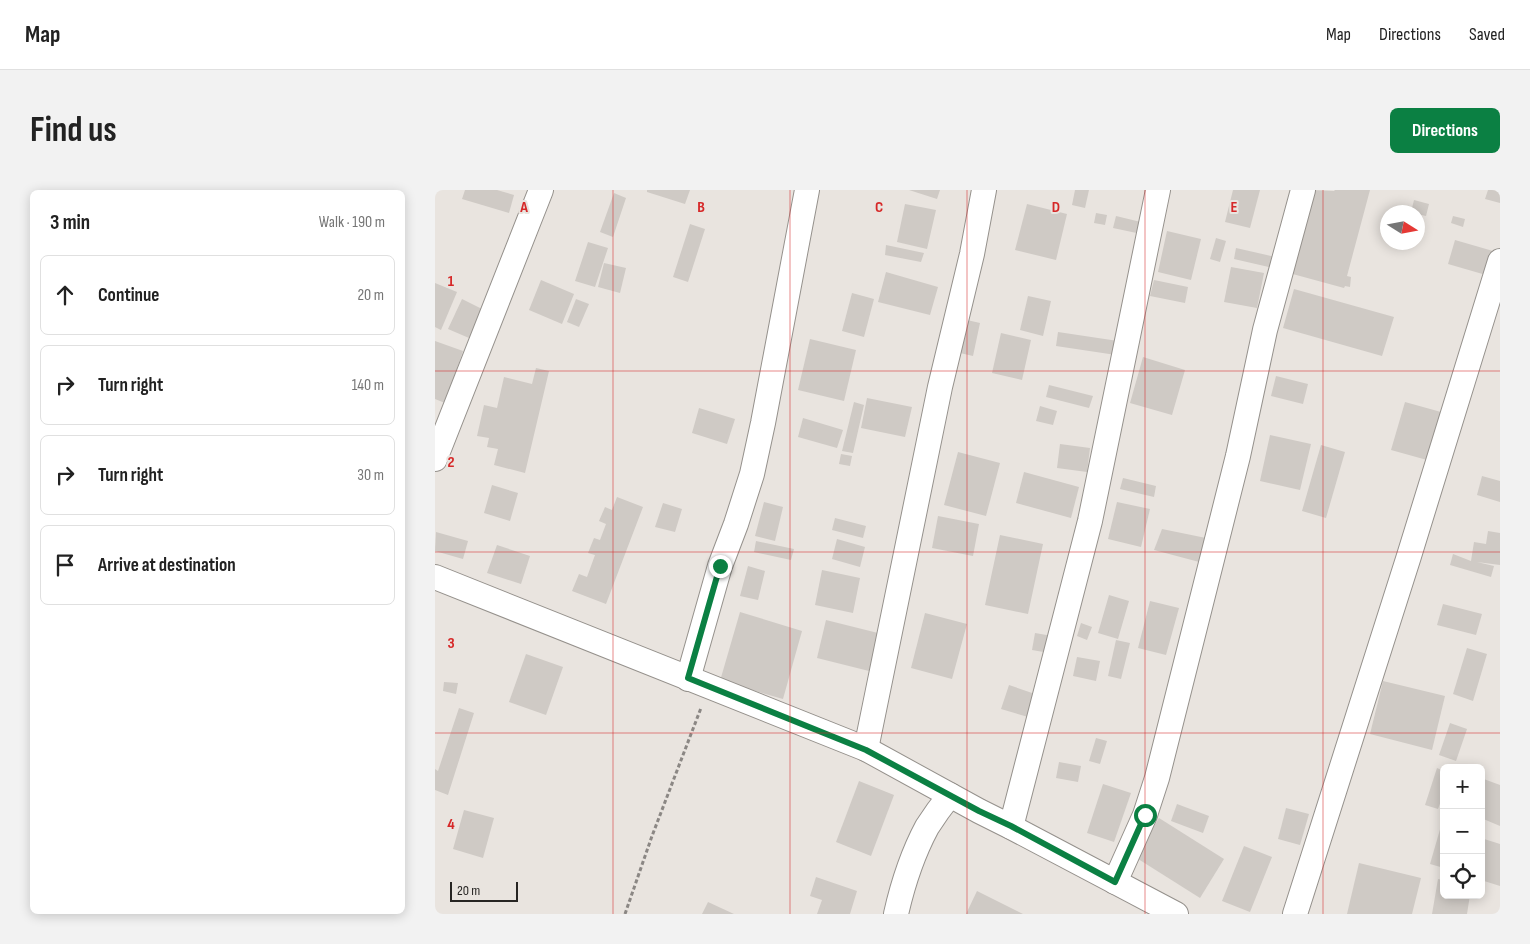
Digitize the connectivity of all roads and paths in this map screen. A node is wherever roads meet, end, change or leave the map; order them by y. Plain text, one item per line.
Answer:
1 (541, 190) edge
2 (807, 190) edge
3 (984, 190) edge
4 (1158, 190) edge
5 (1303, 190) edge
6 (1500, 261) edge
7 (435, 459) edge
8 (435, 577) edge
9 (699, 683) junction
10 (866, 750) junction
11 (950, 795) junction
12 (1011, 826) junction
13 (1115, 882) junction
14 (625, 914) edge
15 (896, 914) edge
16 (1176, 914) edge
17 (1295, 914) edge

1 - 7 street
2 - 9 street
3 - 10 street
4 - 12 street
5 - 13 street
6 - 17 street
8 - 9 street
9 - 10 street
9 - 14 path
10 - 11 street
11 - 12 street
11 - 15 street
12 - 13 street
13 - 16 street

